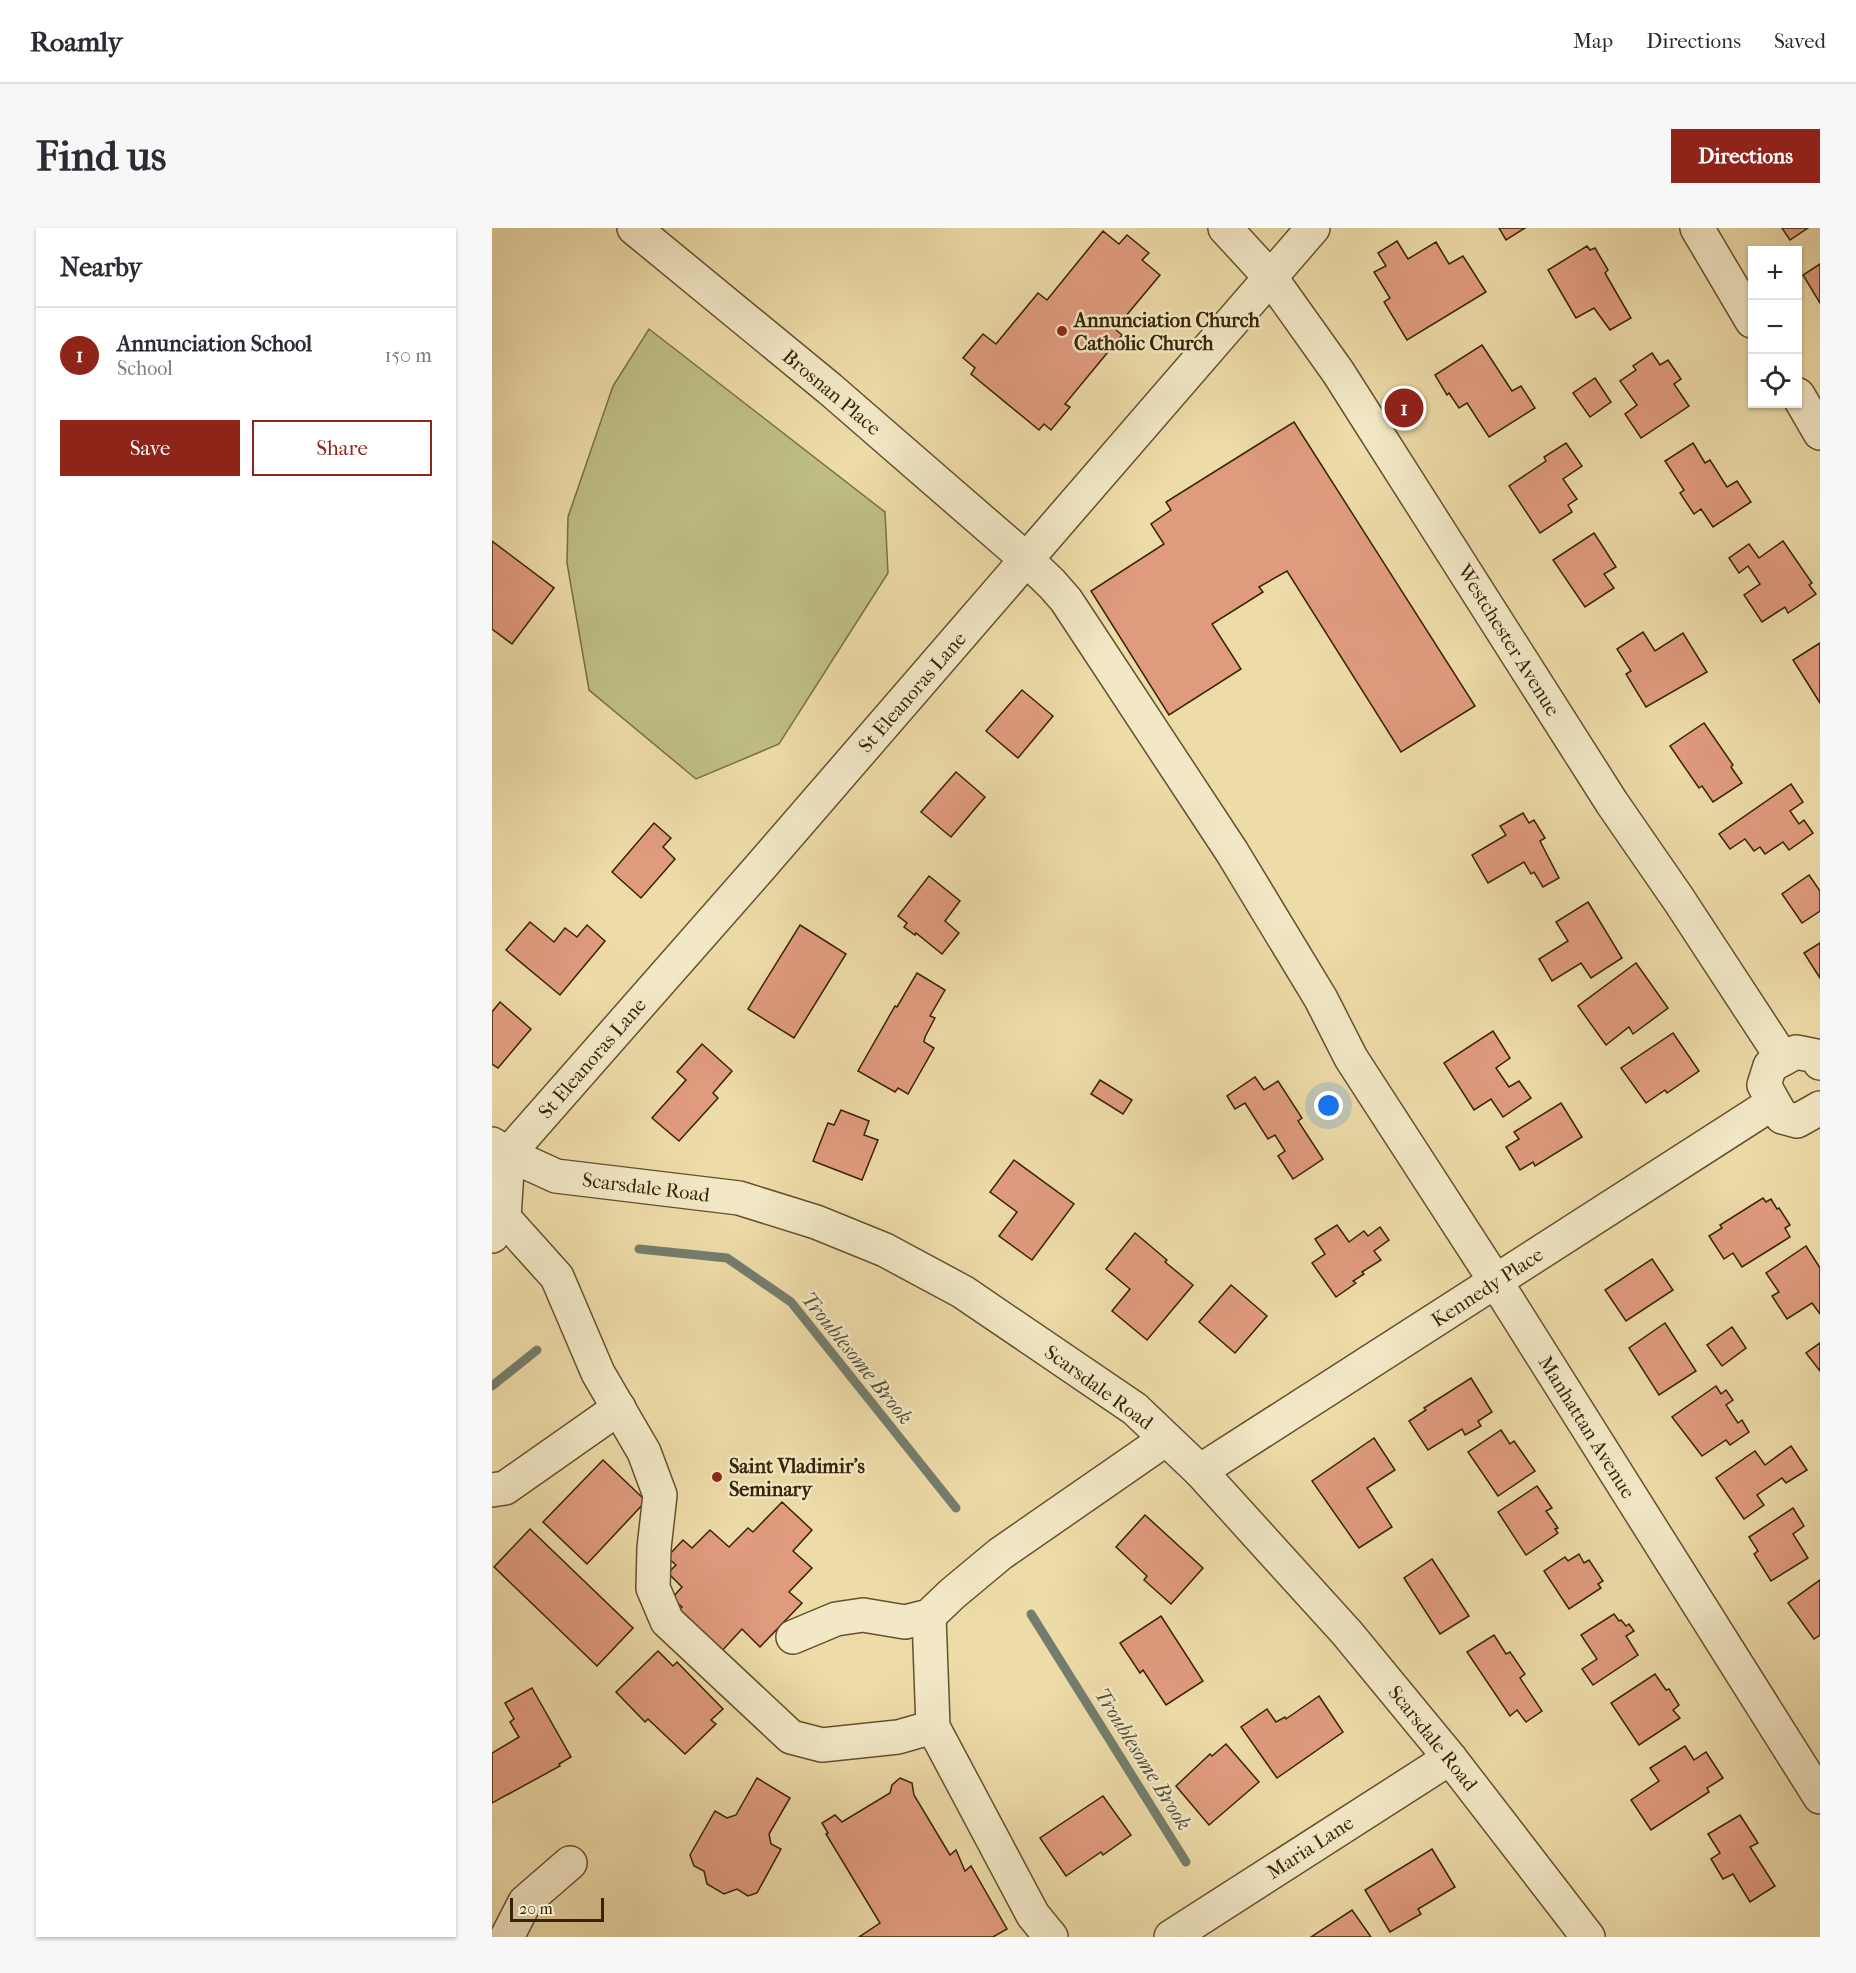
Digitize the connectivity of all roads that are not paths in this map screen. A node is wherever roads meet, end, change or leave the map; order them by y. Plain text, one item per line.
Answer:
1 (634, 228) edge
2 (1225, 228) edge
3 (1313, 228) edge
4 (1696, 228) edge
5 (1271, 278) junction
6 (1748, 314) edge
7 (1802, 403) edge
8 (1820, 433) edge
9 (1027, 560) junction
10 (1351, 1058) joint
11 (1783, 1059) junction
12 (1820, 1063) edge
13 (1773, 1103) junction
14 (1818, 1113) edge
15 (500, 1149) edge
16 (498, 1227) edge
17 (1496, 1282) junction
18 (619, 1408) junction
19 (1166, 1439) junction
20 (1200, 1471) junction
21 (492, 1490) edge
22 (929, 1616) junction
23 (793, 1637) dead end
24 (933, 1727) junction
25 (1450, 1758) junction
26 (1820, 1797) edge
27 (570, 1863) dead end
28 (507, 1937) edge
29 (1051, 1937) edge
30 (1171, 1937) edge
31 (1588, 1937) edge

1 - 9 street, Brosnan Place
2 - 5 street, Westchester Avenue
3 - 5 street, St Eleanoras Lane
4 - 6 street
5 - 9 street, St Eleanoras Lane
5 - 11 street, Westchester Avenue
7 - 8 street
9 - 10 street, Brosnan Place
9 - 15 street, St Eleanoras Lane
10 - 17 street, Manhattan Avenue
11 - 12 street
11 - 13 street
13 - 14 street
13 - 17 street, Kennedy Place
15 - 16 street
15 - 19 street, Scarsdale Road
16 - 18 street
17 - 20 street, Kennedy Place
17 - 26 street, Manhattan Avenue
18 - 21 street
18 - 24 street
19 - 20 street, Scarsdale Road
19 - 22 street
20 - 25 street, Scarsdale Road
22 - 23 street
22 - 24 street
24 - 29 street
25 - 30 street, Maria Lane
25 - 31 street, Scarsdale Road
27 - 28 street

